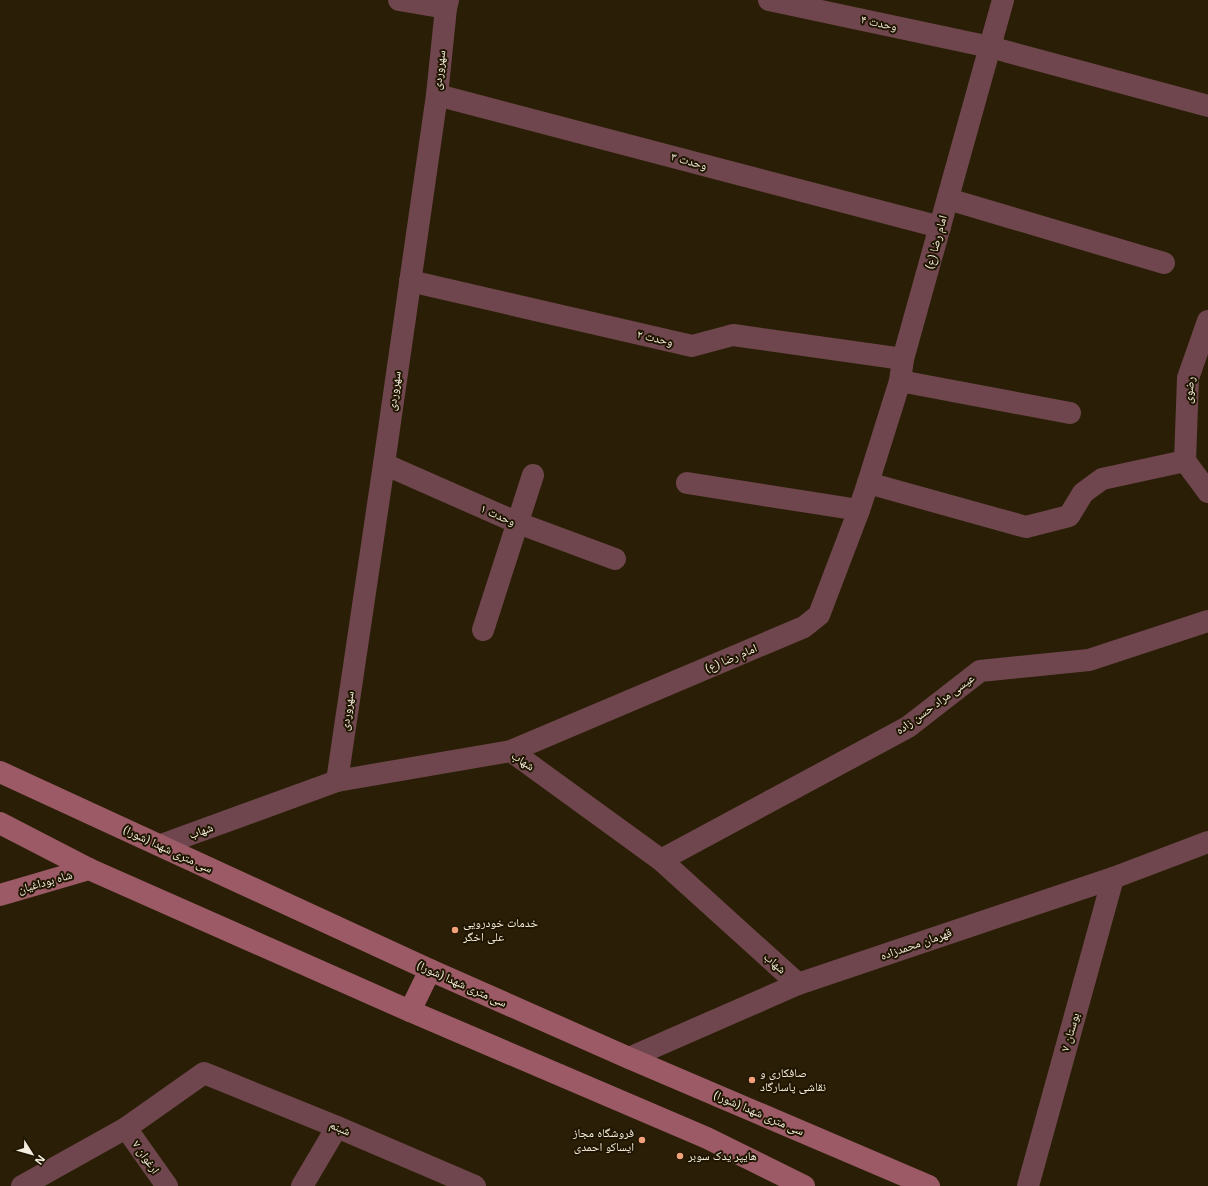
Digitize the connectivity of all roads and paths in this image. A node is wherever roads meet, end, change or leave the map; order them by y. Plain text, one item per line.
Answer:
1 (399, 0) edge
2 (769, 0) edge
3 (1003, 0) edge
4 (448, 4) edge
5 (990, 47) junction
6 (437, 95) junction
7 (1208, 106) edge
8 (948, 199) junction
9 (940, 227) junction
10 (1164, 263) dead end
11 (410, 281) junction
12 (1207, 324) edge
13 (904, 359) junction
14 (900, 381) junction
15 (1070, 413) dead end
16 (1185, 462) junction
17 (384, 464) junction
18 (533, 475) dead end
19 (687, 483) dead end
20 (868, 483) junction
21 (1208, 492) edge
22 (859, 510) junction
23 (518, 523) junction
24 (615, 559) dead end
25 (1208, 621) edge
26 (483, 630) dead end
27 (510, 751) junction
28 (0, 772) edge
29 (337, 781) junction
30 (0, 823) edge
31 (1208, 842) edge
32 (161, 845) junction
33 (661, 860) junction
34 (89, 869) junction
35 (1113, 878) junction
36 (0, 895) edge
37 (430, 970) junction
38 (798, 984) junction
39 (410, 1011) junction
40 (629, 1058) junction
41 (337, 1127) junction
42 (126, 1128) junction
43 (22, 1186) edge
44 (167, 1186) edge
45 (302, 1186) edge
46 (475, 1186) edge
47 (804, 1186) edge
48 (929, 1186) edge
49 (1028, 1186) edge

1 - 4 street
2 - 5 street, وحدت ۴
3 - 5 street, امام رضا (ع)
4 - 6 street, سهروردی
5 - 7 street, وحدت ۴
5 - 8 street, امام رضا (ع)
6 - 9 street, وحدت ۳
6 - 11 street, سهروردی
8 - 9 street, امام رضا (ع)
8 - 10 street
9 - 13 street, امام رضا (ع)
11 - 13 street, وحدت ۲
11 - 17 street, سهروردی
12 - 16 street, رضوی
13 - 14 street, امام رضا (ع)
14 - 15 street
14 - 20 street, امام رضا (ع)
16 - 20 street
16 - 21 street
17 - 23 street, وحدت ۱
17 - 29 street, سهروردی
18 - 23 street
19 - 22 street
20 - 22 street, امام رضا (ع)
22 - 27 street, امام رضا (ع)
23 - 24 street, وحدت ۱
23 - 26 street
25 - 33 street, عیسی مراد حسن زاده
27 - 29 street, شهاب
27 - 33 street, شهاب
28 - 32 main road, سی متری شهدا (شورا)
29 - 32 street, شهاب
30 - 34 main road
31 - 35 street, قهرمان محمدزاده
32 - 37 main road, سی متری شهدا (شورا)
33 - 38 street, شهاب
34 - 36 main road, شاه بوداغیان
34 - 39 main road
35 - 38 street, قهرمان محمدزاده
35 - 49 street, بوستان ۷
37 - 39 main road
37 - 40 main road, سی متری شهدا (شورا)
38 - 40 street, قهرمان محمدزاده
39 - 47 main road
40 - 48 main road, سی متری شهدا (شورا)
41 - 42 street, شبنم
41 - 45 street
41 - 46 street, شبنم
42 - 43 street
42 - 44 street, ارغوان ۷

